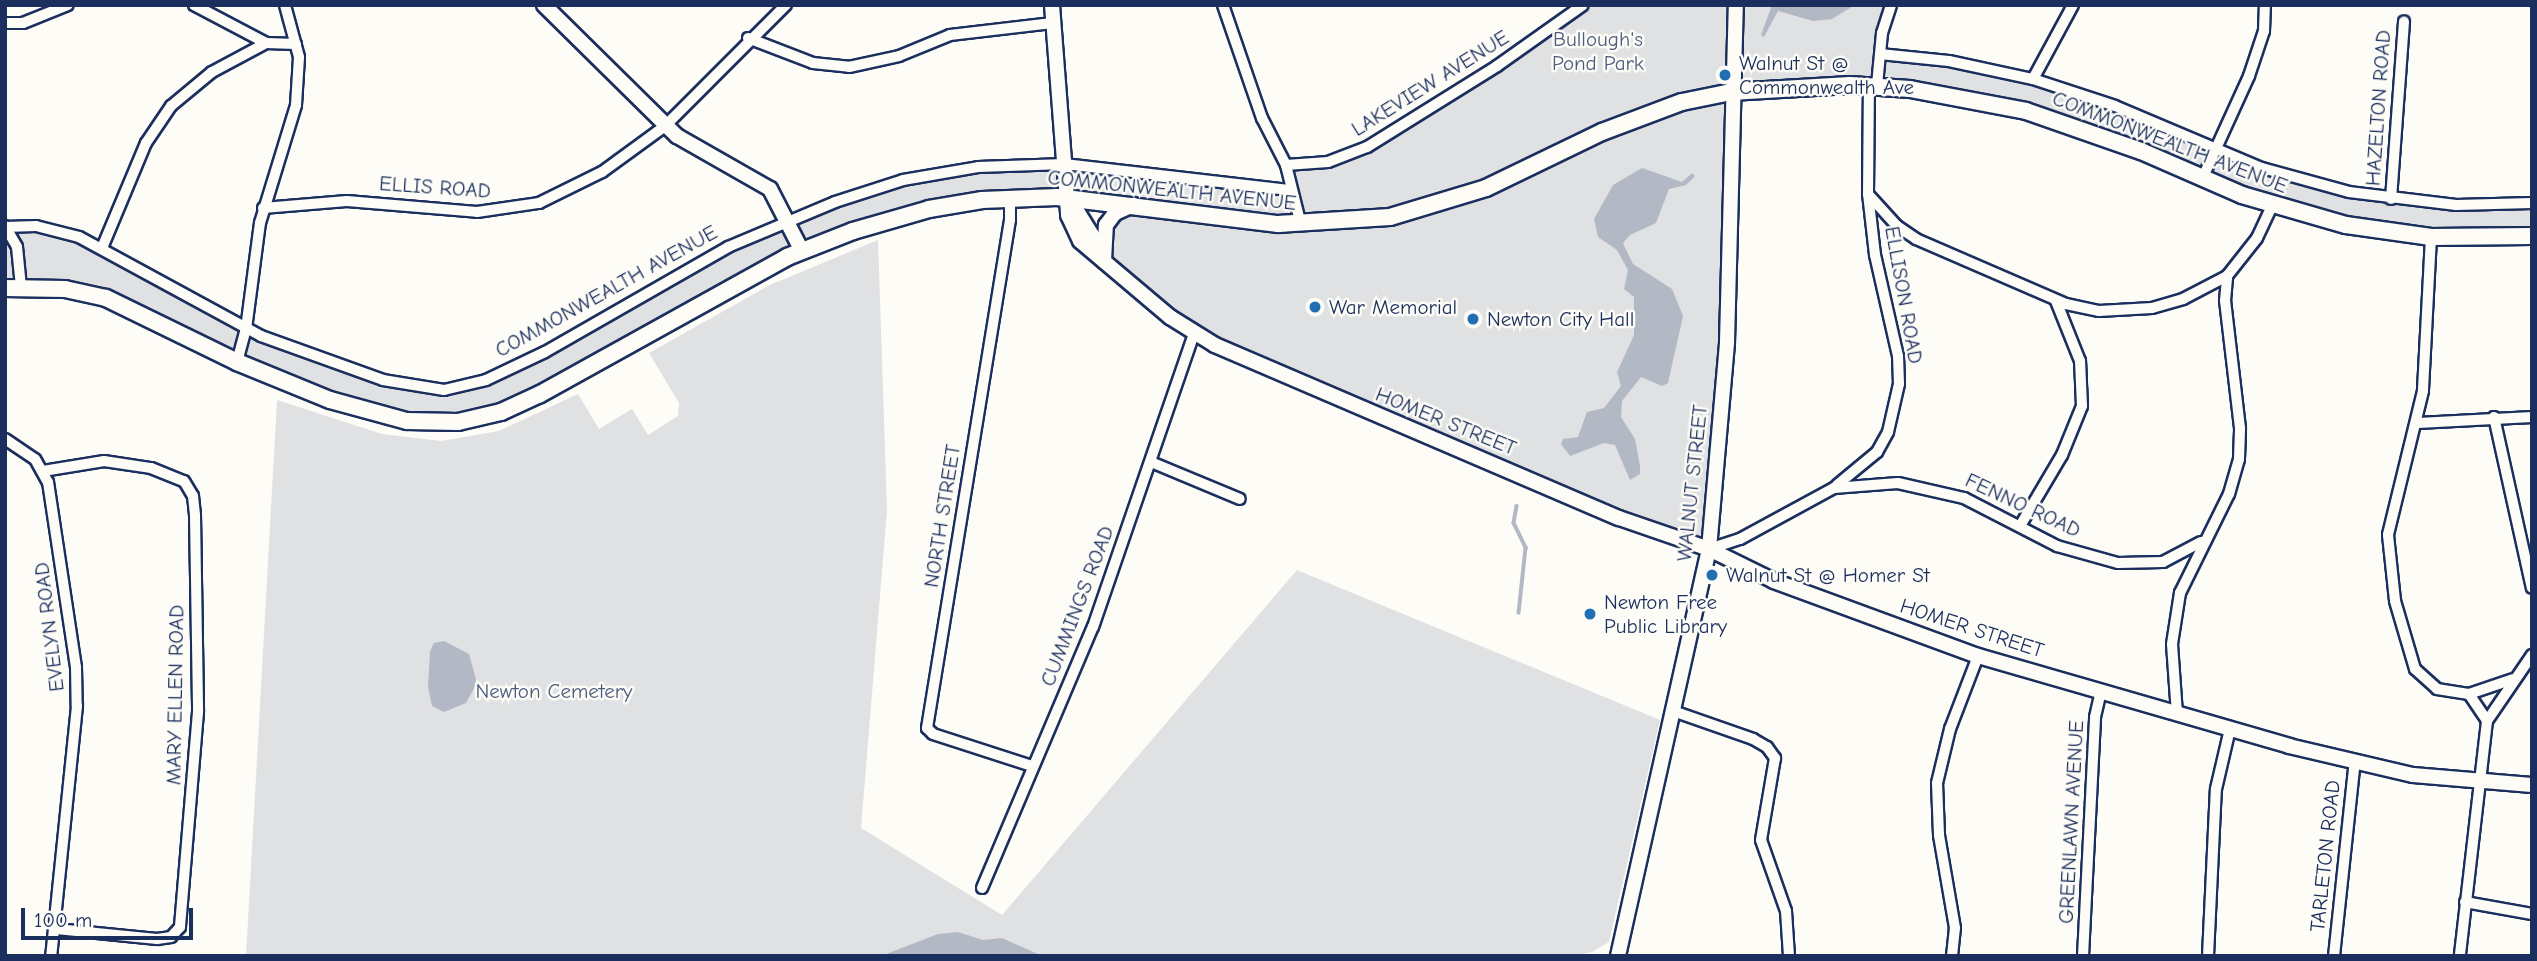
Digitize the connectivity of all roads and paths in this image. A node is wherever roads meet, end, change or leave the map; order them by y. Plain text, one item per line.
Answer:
1 (68, 5) edge
2 (194, 5) edge
3 (285, 5) edge
4 (544, 5) edge
5 (786, 5) edge
6 (1052, 5) edge
7 (1223, 5) edge
8 (1568, 5) edge
9 (1583, 5) edge
10 (1736, 5) edge
11 (1891, 5) edge
12 (2073, 5) edge
13 (2263, 6) edge
14 (1565, 19) junction
15 (2404, 21) dead end
16 (5, 23) edge
17 (1052, 23) junction
18 (748, 38) junction
19 (266, 43) junction
20 (296, 44) junction
21 (1881, 54) junction
22 (2033, 79) junction
23 (1873, 85) junction
24 (1731, 93) junction
25 (665, 125) junction
26 (2216, 150) junction
27 (1065, 164) junction
28 (1286, 165) junction
29 (2203, 177) junction
30 (1291, 190) junction
31 (1868, 194) junction
32 (1010, 198) junction
33 (1069, 198) junction
34 (2391, 199) junction
35 (2532, 203) edge
36 (1136, 204) junction
37 (2272, 205) junction
38 (263, 208) junction
39 (789, 221) junction
40 (1301, 225) junction
41 (6, 227) edge
42 (2532, 236) edge
43 (2431, 237) junction
44 (102, 248) junction
45 (802, 251) junction
46 (1099, 256) junction
47 (2227, 276) junction
48 (13, 287) edge
49 (2056, 301) junction
50 (246, 329) junction
51 (1194, 334) junction
52 (237, 362) junction
53 (2494, 417) junction
54 (2532, 417) edge
55 (2418, 423) junction
56 (5, 439) edge
57 (1151, 462) junction
58 (43, 471) junction
59 (1834, 488) junction
60 (1240, 499) dead end
61 (2020, 526) junction
62 (2204, 541) junction
63 (1709, 549) junction
64 (2532, 588) edge
65 (2532, 655) edge
66 (1978, 656) junction
67 (2514, 679) junction
68 (2101, 692) junction
69 (2469, 694) junction
70 (1673, 711) junction
71 (2177, 714) junction
72 (2487, 721) junction
73 (2230, 729) junction
74 (2355, 761) junction
75 (1032, 766) junction
76 (2478, 783) junction
77 (2532, 785) edge
78 (982, 888) dead end
79 (2465, 902) junction
80 (2532, 914) edge
81 (55, 929) junction
82 (51, 956) edge
83 (1618, 956) edge
84 (1788, 956) edge
85 (1952, 956) edge
86 (2083, 956) edge
87 (2208, 956) edge
88 (2334, 956) edge
89 (2460, 956) edge

1 - 16 street
2 - 19 street
3 - 20 street
4 - 25 street
5 - 18 street, ELLIS ROAD
6 - 17 street
7 - 28 street
8 - 14 street
9 - 14 street, LAKEVIEW AVENUE
10 - 24 street, WALNUT STREET
11 - 21 street, ELLISON ROAD
12 - 22 street
13 - 26 street
14 - 28 street, LAKEVIEW AVENUE
15 - 34 street, HAZELTON ROAD
17 - 18 street
17 - 27 street
18 - 25 street, ELLIS ROAD
19 - 20 street
19 - 44 street
20 - 38 street
21 - 22 street, COMMONWEALTH AVENUE
21 - 23 street, ELLISON ROAD
22 - 26 street, COMMONWEALTH AVENUE
23 - 24 main road, COMMONWEALTH AVENUE
23 - 29 main road, COMMONWEALTH AVENUE
23 - 31 street, ELLISON ROAD
24 - 40 main road, COMMONWEALTH AVENUE
24 - 63 street, WALNUT STREET
25 - 38 street, ELLIS ROAD
25 - 39 street
26 - 29 street
26 - 34 street, COMMONWEALTH AVENUE
27 - 30 street, COMMONWEALTH AVENUE
27 - 33 street
27 - 39 street, COMMONWEALTH AVENUE
28 - 30 street
29 - 37 main road, COMMONWEALTH AVENUE
30 - 40 street
31 - 49 street
31 - 59 street, ELLISON ROAD
32 - 33 main road, COMMONWEALTH AVENUE
32 - 45 main road, COMMONWEALTH AVENUE
32 - 75 street, NORTH STREET
33 - 36 main road, COMMONWEALTH AVENUE
33 - 46 street, HOMER STREET
34 - 35 street, COMMONWEALTH AVENUE
36 - 40 main road, COMMONWEALTH AVENUE
36 - 46 street
37 - 43 main road, COMMONWEALTH AVENUE
37 - 47 street
38 - 50 street
39 - 45 street
39 - 50 street, COMMONWEALTH AVENUE
41 - 44 street, COMMONWEALTH AVENUE
41 - 48 street
42 - 43 main road, COMMONWEALTH AVENUE
43 - 55 street
44 - 50 street, COMMONWEALTH AVENUE
45 - 52 main road, COMMONWEALTH AVENUE
46 - 51 street, HOMER STREET
47 - 49 street
47 - 62 street
48 - 52 main road, COMMONWEALTH AVENUE
49 - 61 street
50 - 52 street
51 - 57 street, CUMMINGS ROAD
51 - 63 street, HOMER STREET
53 - 54 street
53 - 55 street
53 - 64 street
55 - 69 street
56 - 58 street, EVELYN ROAD
57 - 60 street
57 - 75 street, CUMMINGS ROAD
58 - 81 street, EVELYN ROAD
58 - 81 street, MARY ELLEN ROAD
59 - 61 street, FENNO ROAD
59 - 63 street, FENNO ROAD
61 - 62 street, FENNO ROAD
62 - 71 street
63 - 66 street, HOMER STREET
63 - 70 street, WALNUT STREET
65 - 67 street
66 - 68 street, HOMER STREET
66 - 85 street
67 - 69 street
67 - 72 street
68 - 71 street, HOMER STREET
68 - 86 street, GREENLAWN AVENUE
69 - 72 street
70 - 83 street, WALNUT STREET
70 - 84 street
71 - 73 street, HOMER STREET
72 - 76 street
73 - 74 street, HOMER STREET
73 - 87 street
74 - 76 street, HOMER STREET
74 - 88 street, TARLETON ROAD
75 - 78 street, CUMMINGS ROAD
76 - 77 street, HOMER STREET
76 - 79 street
79 - 80 street
79 - 89 street
81 - 82 street, EVELYN ROAD

